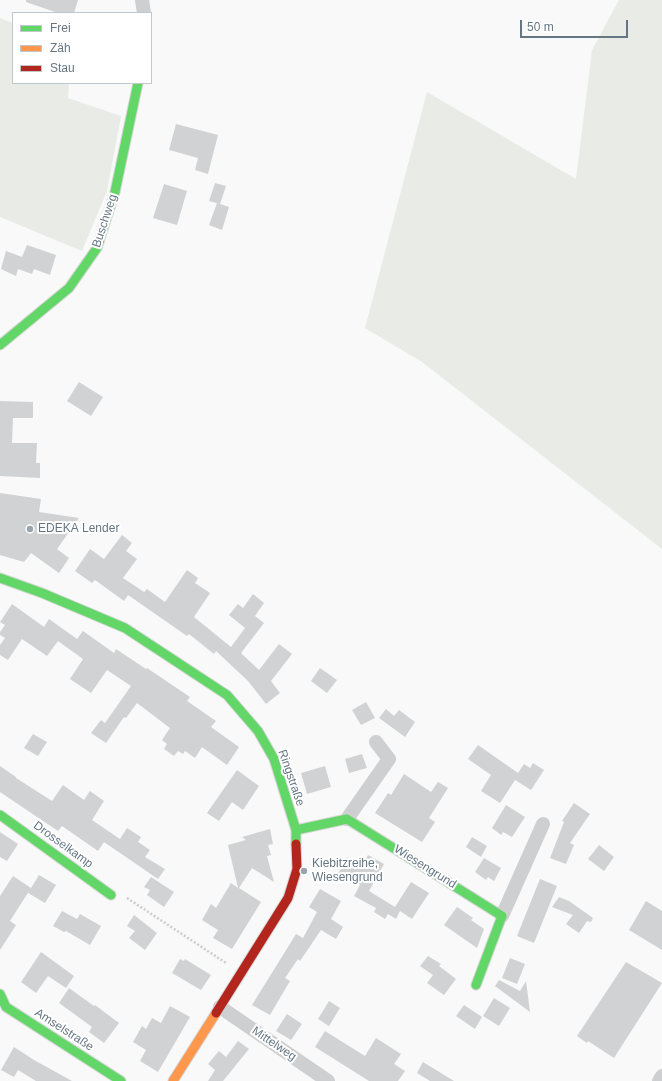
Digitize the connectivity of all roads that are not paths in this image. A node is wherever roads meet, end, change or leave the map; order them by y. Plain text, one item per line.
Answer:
1 (142, 0) edge
2 (144, 12) edge
3 (138, 84) edge
4 (0, 345) edge
5 (0, 578) edge
6 (376, 742) dead end
7 (0, 815) edge
8 (347, 818) junction
9 (543, 824) dead end
10 (296, 830) junction
11 (111, 895) road end
12 (502, 916) junction
13 (476, 985) dead end
14 (0, 994) edge
15 (220, 1007) junction
16 (662, 1076) edge
17 (121, 1081) edge
18 (173, 1081) edge
19 (328, 1081) edge
20 (659, 1081) edge

1 - 2 street
3 - 4 street, Buschweg
5 - 10 street, Ringstraße
6 - 8 street
7 - 11 street, Drosselkamp
8 - 10 street
8 - 12 street, Wiesengrund
9 - 12 street
10 - 15 street, Ringstraße
12 - 13 street
14 - 17 street, Amselstraße
15 - 18 street, Ringstraße
15 - 19 street, Mittelweg
16 - 20 street

